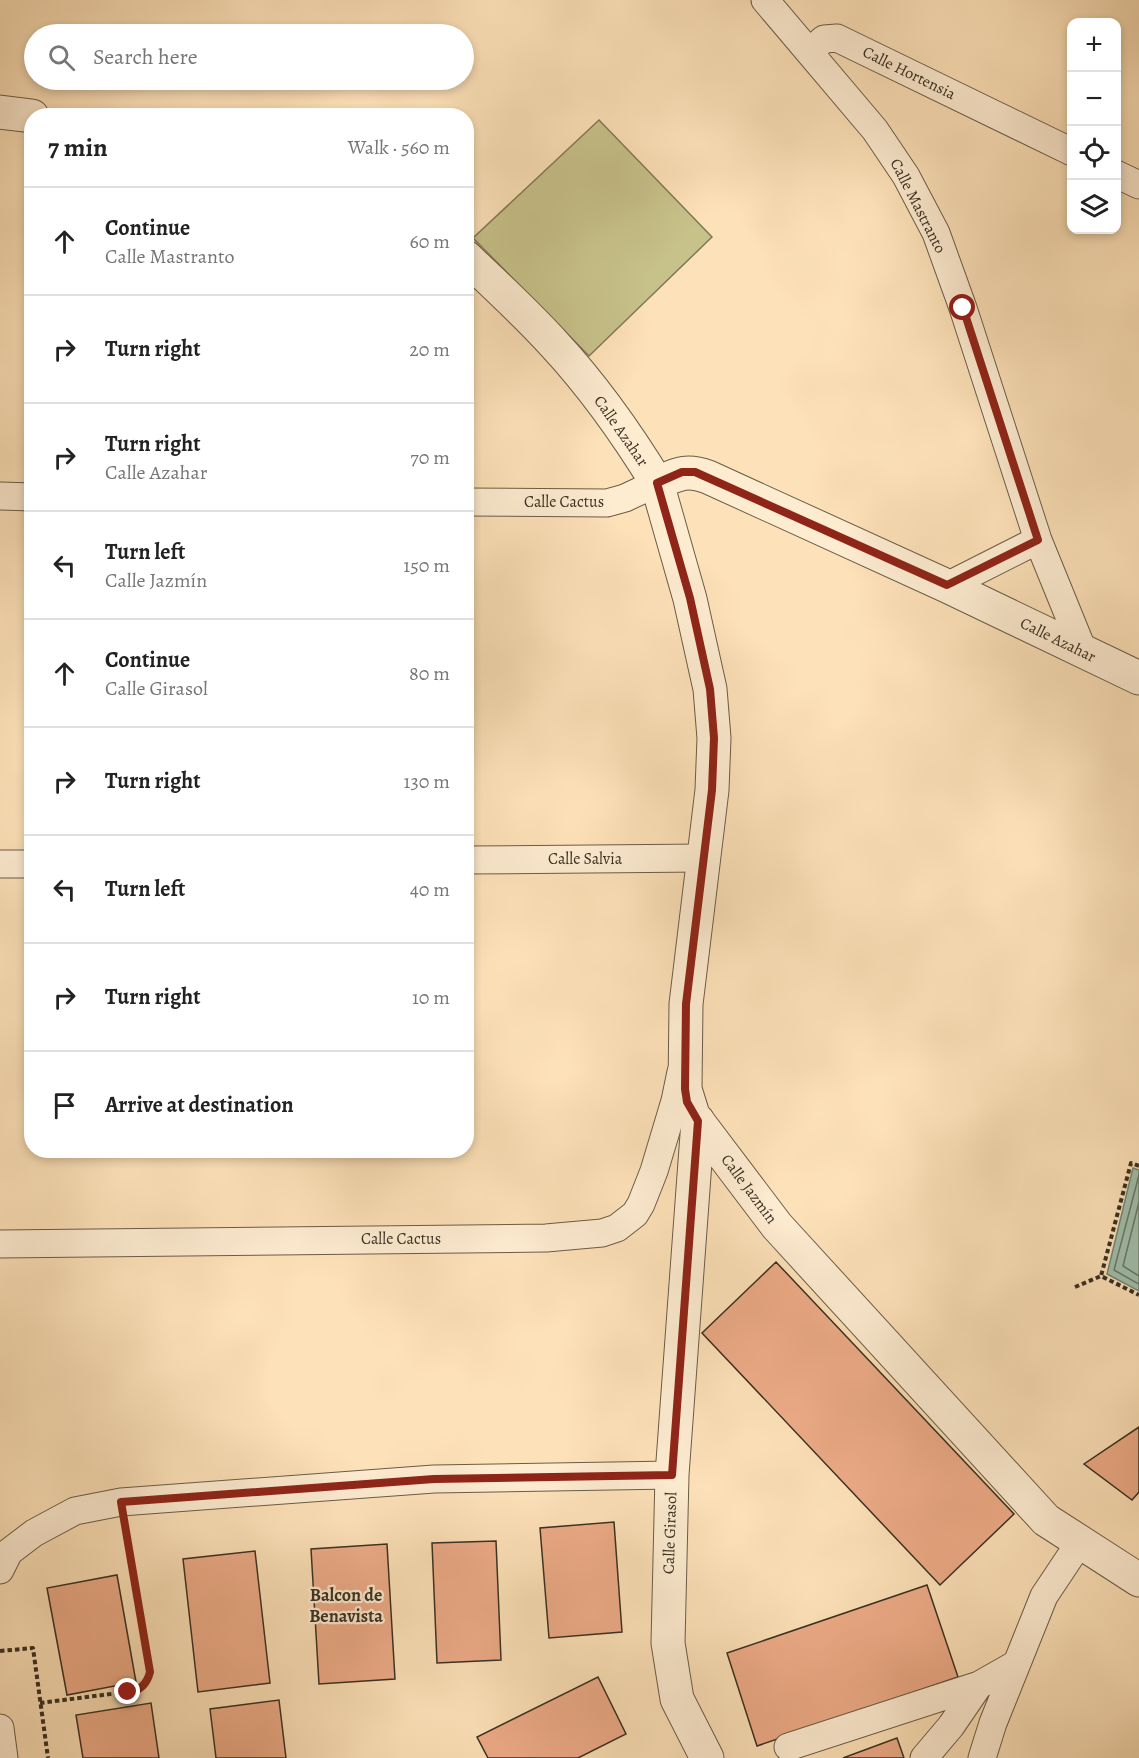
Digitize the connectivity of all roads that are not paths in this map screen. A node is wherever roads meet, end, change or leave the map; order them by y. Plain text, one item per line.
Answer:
1 (765, 0) edge
2 (810, 52) junction
3 (0, 112) edge
4 (24, 115) edge
5 (1067, 150) edge
6 (1121, 176) edge
7 (1139, 185) edge
8 (474, 265) edge
9 (657, 483) junction
10 (0, 496) edge
11 (24, 496) edge
12 (474, 502) edge
13 (1038, 540) junction
14 (947, 585) junction
15 (1084, 653) junction
16 (1139, 678) edge
17 (703, 858) junction
18 (474, 860) edge
19 (0, 864) edge
20 (24, 864) edge
21 (684, 1060) junction
22 (698, 1121) junction
23 (0, 1244) edge
24 (672, 1475) junction
25 (1080, 1542) junction
26 (0, 1570) edge
27 (1139, 1580) edge
28 (1016, 1664) junction
29 (979, 1685) junction
30 (0, 1728) edge
31 (788, 1747) dead end
32 (4, 1758) edge
33 (707, 1758) edge
34 (924, 1758) edge
35 (982, 1758) edge

1 - 2 street
2 - 5 street, Calle Hortensia
2 - 13 street, Calle Mastranto
3 - 4 street
6 - 7 street
8 - 9 street, Calle Azahar
9 - 12 street, Calle Cactus
9 - 14 street, Calle Azahar
9 - 17 street, Calle Jazmín
10 - 11 street
13 - 14 street
13 - 15 street, Calle Mastranto
14 - 15 street, Calle Azahar
15 - 16 street, Calle Azahar
17 - 18 street, Calle Salvia
17 - 21 street, Calle Jazmín
19 - 20 street
21 - 22 street, Calle Jazmín
21 - 23 street, Calle Cactus
22 - 24 street, Calle Girasol
22 - 25 street, Calle Jazmín
24 - 26 street
24 - 33 street, Calle Girasol
25 - 27 street, Calle Jazmín
25 - 28 street
28 - 29 street
28 - 35 street
29 - 31 street
29 - 34 street
30 - 32 street

